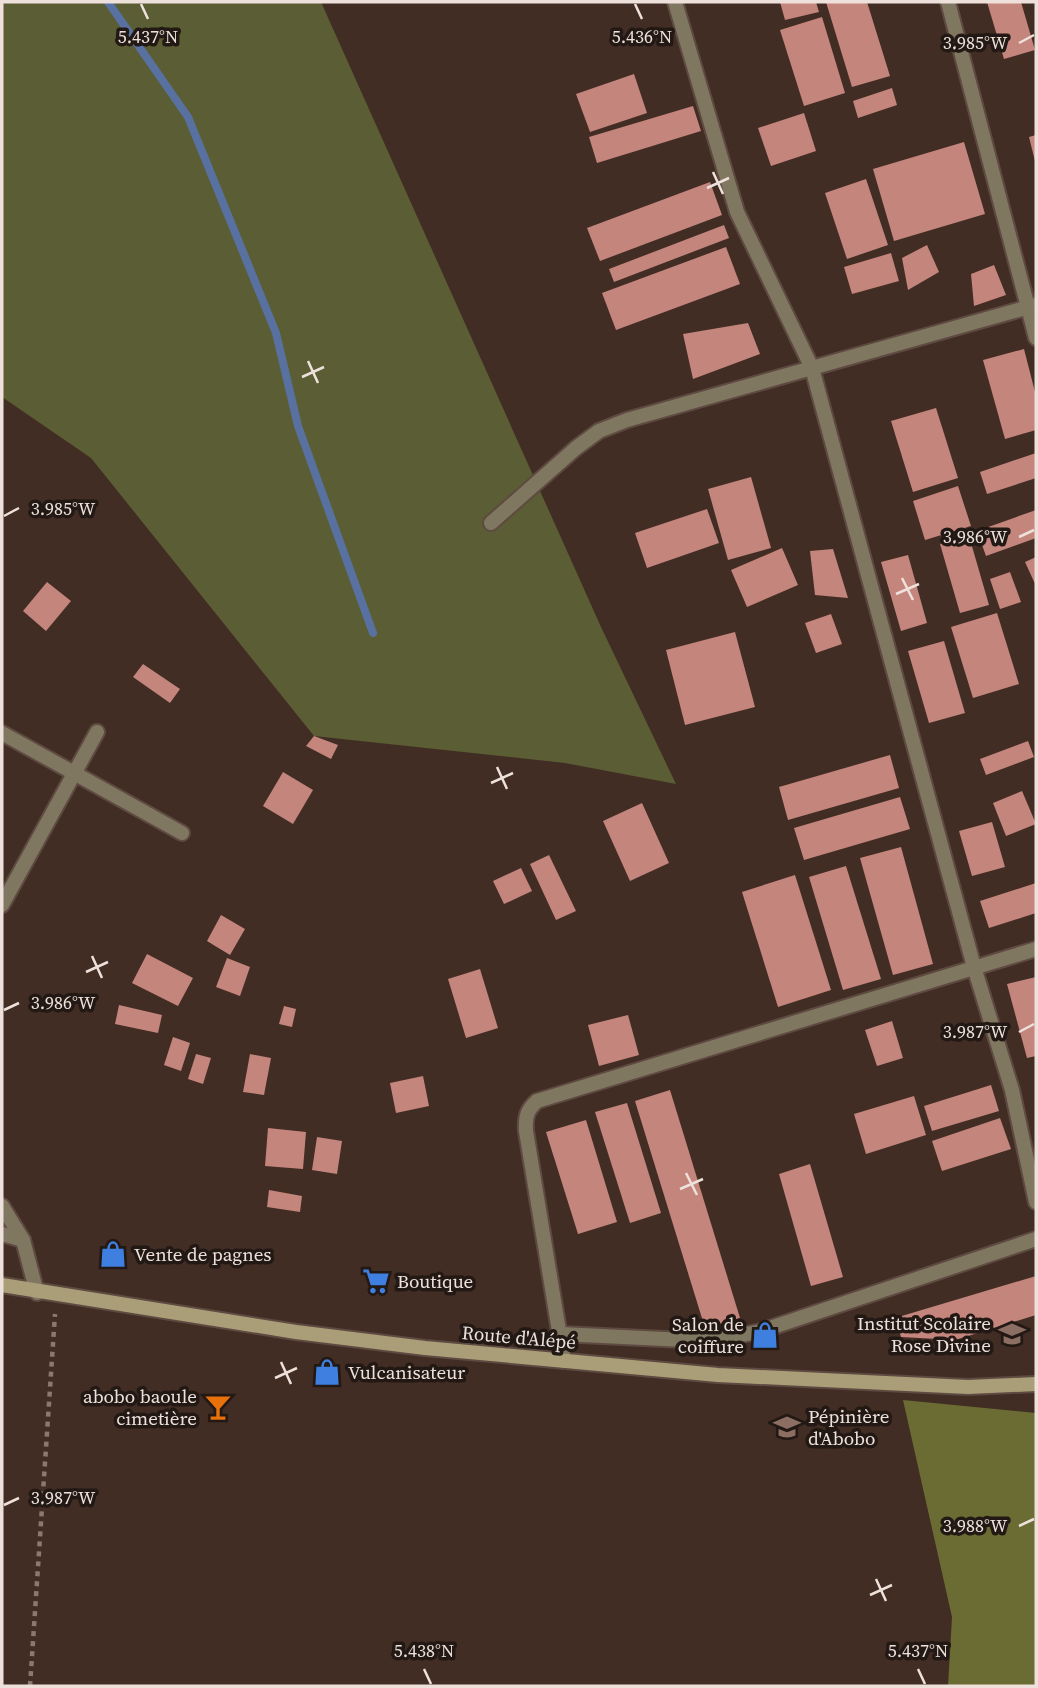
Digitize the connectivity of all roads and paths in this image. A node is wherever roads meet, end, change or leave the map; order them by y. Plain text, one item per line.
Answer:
1 (675, 2) edge
2 (948, 2) edge
3 (1031, 306) edge
4 (1036, 338) edge
5 (812, 368) junction
6 (491, 523) dead end
7 (97, 732) dead end
8 (2, 733) edge
9 (73, 773) junction
10 (182, 833) dead end
11 (2, 905) edge
12 (1036, 949) edge
13 (974, 967) junction
14 (1036, 1202) edge
15 (2, 1206) edge
16 (2, 1234) edge
17 (1036, 1239) edge
18 (23, 1240) junction
19 (2, 1285) edge
20 (37, 1293) junction
21 (56, 1296) junction
22 (561, 1334) junction
23 (564, 1361) junction
24 (1036, 1384) edge
25 (30, 1686) edge

1 - 5 street
2 - 3 street
3 - 4 street
3 - 5 street
5 - 6 street
5 - 13 street
7 - 9 street
8 - 9 street
9 - 10 street
9 - 11 street
12 - 13 street
13 - 14 street
13 - 22 street
15 - 18 street
16 - 18 street
17 - 22 street
18 - 20 street
19 - 20 main road, Route d'Alépé
20 - 21 main road, Route d'Alépé
21 - 23 main road, Route d'Alépé
21 - 25 path
22 - 23 street
23 - 24 main road, Route d'Alépé

